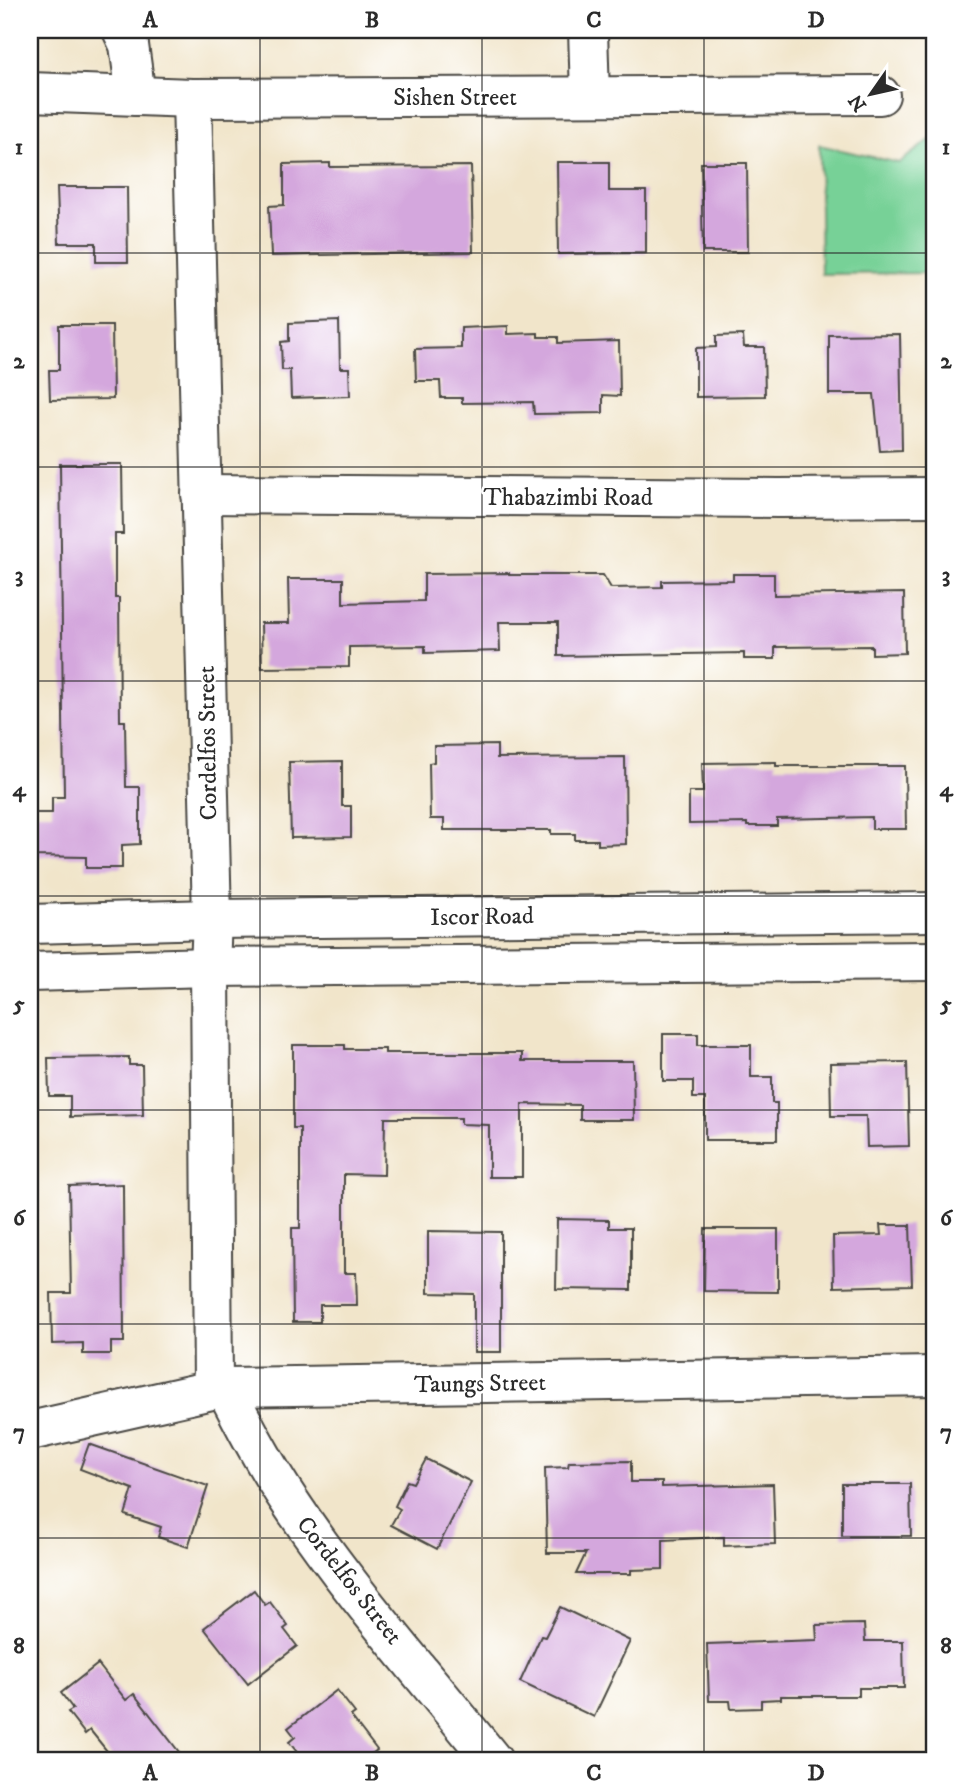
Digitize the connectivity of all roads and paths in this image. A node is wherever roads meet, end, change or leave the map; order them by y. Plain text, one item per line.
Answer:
1 (122, 30) edge
2 (588, 30) edge
3 (30, 92) edge
4 (880, 95) dead end
5 (136, 96) junction
6 (590, 96) junction
7 (192, 98) junction
8 (201, 494) junction
9 (935, 497) edge
10 (935, 912) edge
11 (212, 919) junction
12 (30, 924) edge
13 (935, 961) edge
14 (210, 967) junction
15 (30, 972) edge
16 (935, 1376) edge
17 (219, 1387) junction
18 (30, 1431) edge
19 (493, 1761) edge

1 - 5 street
2 - 6 street
3 - 5 street, Sishen Street
4 - 6 street, Sishen Street
5 - 7 street, Sishen Street
6 - 7 street, Sishen Street
7 - 8 street, Cordelfos Street
8 - 9 street, Thabazimbi Road
8 - 11 street, Cordelfos Street
10 - 11 street, Iscor Road
11 - 12 street, Iscor Road
11 - 14 street, Cordelfos Street
13 - 14 street, Iscor Road
14 - 15 street, Iscor Road
14 - 17 street, Cordelfos Street
16 - 17 street, Taungs Street
17 - 18 street, Taungs Street
17 - 19 street, Cordelfos Street

